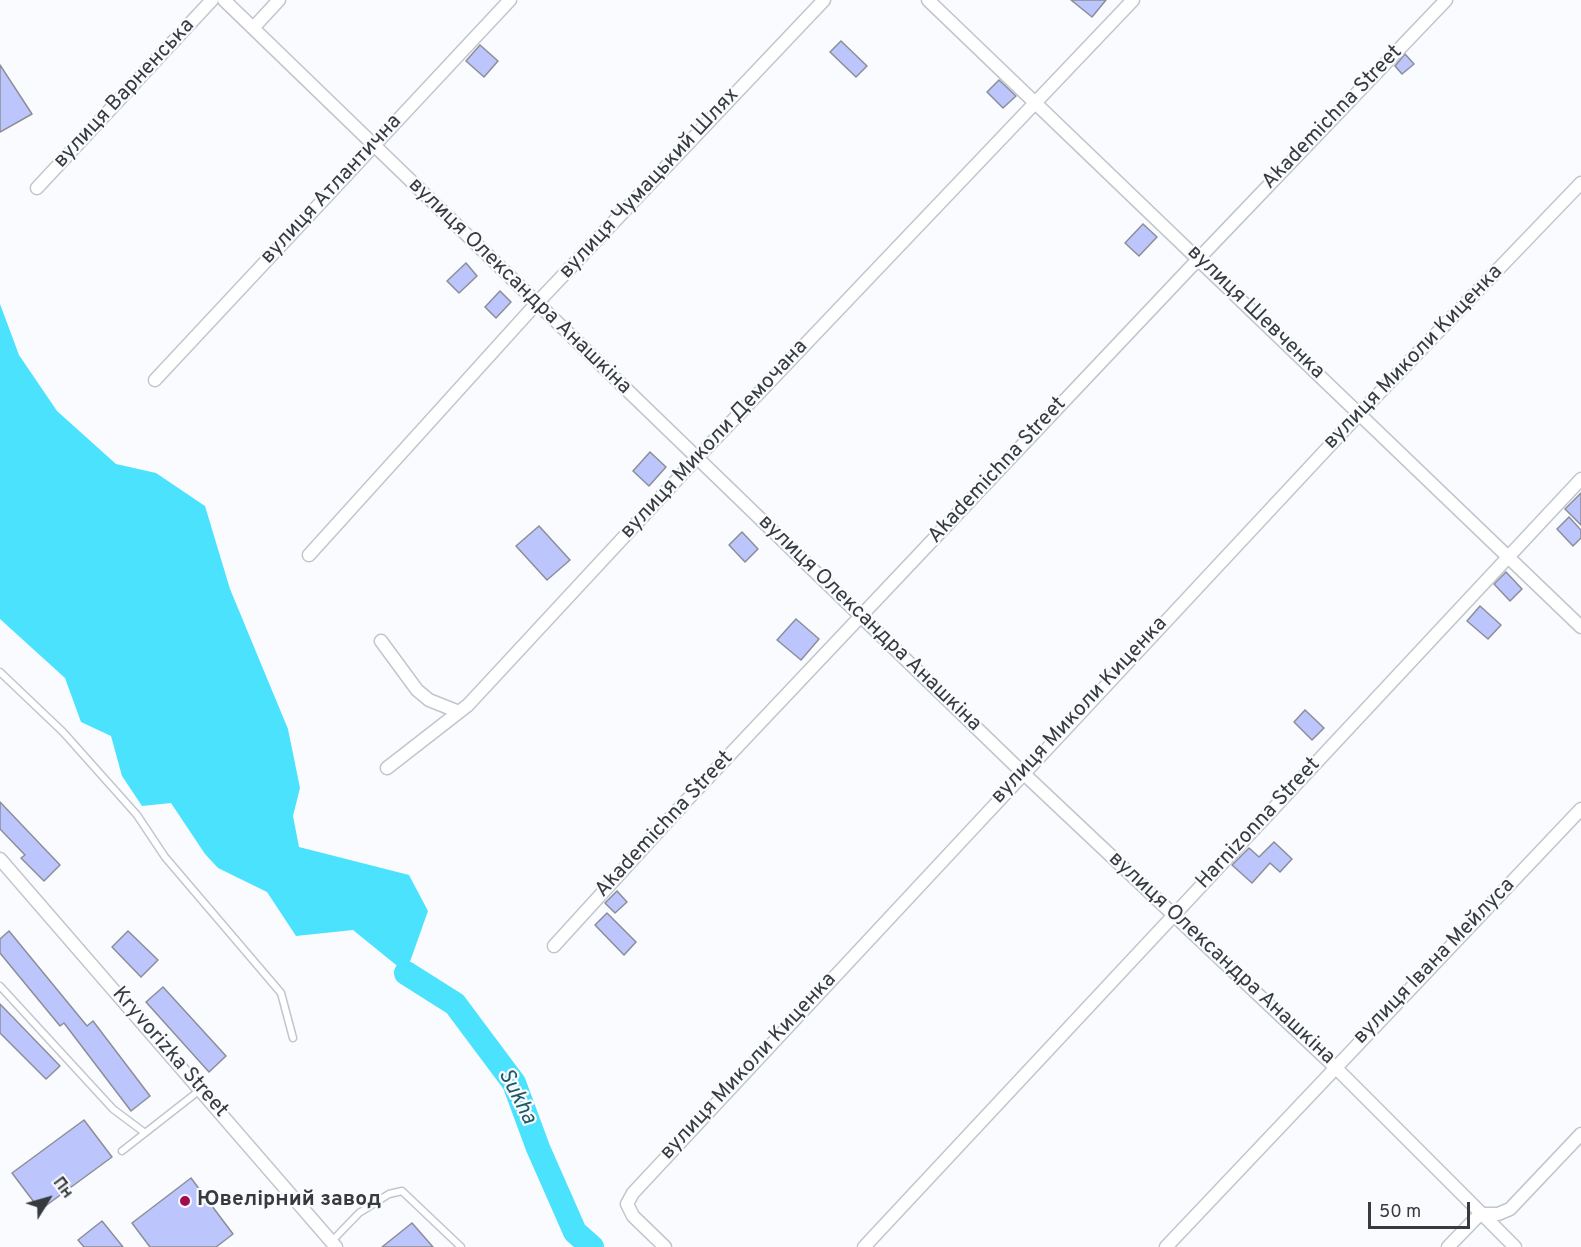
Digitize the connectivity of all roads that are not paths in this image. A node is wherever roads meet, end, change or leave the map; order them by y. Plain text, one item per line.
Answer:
1 (212, 0) edge
2 (224, 0) edge
3 (279, 0) edge
4 (510, 0) edge
5 (824, 0) edge
6 (928, 0) edge
7 (1133, 0) edge
8 (1446, 0) edge
9 (254, 27) junction
10 (1035, 102) junction
11 (371, 145) junction
12 (1581, 183) edge
13 (37, 188) dead end
14 (1199, 258) junction
15 (536, 304) junction
16 (155, 380) dead end
17 (1360, 413) junction
18 (698, 457) junction
19 (1581, 479) edge
20 (309, 555) dead end
21 (1508, 557) junction
22 (862, 617) junction
23 (1581, 627) edge
24 (381, 641) dead end
25 (0, 672) edge
26 (459, 712) junction
27 (387, 768) dead end
28 (1022, 772) junction
29 (1581, 809) edge
30 (0, 859) edge
31 (1175, 915) junction
32 (554, 946) dead end
33 (0, 986) edge
34 (293, 1038) dead end
35 (1335, 1067) junction
36 (200, 1090) junction
37 (145, 1133) junction
38 (1581, 1134) edge
39 (122, 1151) dead end
40 (1480, 1214) junction
41 (334, 1244) edge
42 (461, 1247) edge
43 (665, 1247) edge
44 (864, 1247) edge
45 (1166, 1247) edge
46 (1448, 1247) edge
47 (1515, 1247) edge

1 - 13 street, вулиця Варненська
2 - 9 street, вулиця Олександра Анашкіна
3 - 9 street
4 - 11 street, вулиця Атлантична
5 - 15 street, вулиця Чумацький Шлях
6 - 10 street, вулиця Шевченка
7 - 10 street, вулиця Миколи Демочана
8 - 14 street, Akademichna Street
9 - 11 street, вулиця Олександра Анашкіна
10 - 14 street, вулиця Шевченка
10 - 18 street, вулиця Миколи Демочана
11 - 15 street, вулиця Олександра Анашкіна
11 - 16 street, вулиця Атлантична
12 - 17 street, вулиця Миколи Киценка
14 - 17 street, вулиця Шевченка
14 - 22 street, Akademichna Street
15 - 18 street, вулиця Олександра Анашкіна
15 - 20 street, вулиця Чумацький Шлях
17 - 21 street, вулиця Шевченка
17 - 28 street, вулиця Миколи Киценка
18 - 22 street, вулиця Олександра Анашкіна
18 - 26 street, вулиця Миколи Демочана
19 - 21 street, Harnizonna Street
21 - 23 street, вулиця Шевченка
21 - 31 street, Harnizonna Street
22 - 28 street, вулиця Олександра Анашкіна
22 - 32 street, Akademichna Street
24 - 26 street
25 - 34 lane
26 - 27 street, вулиця Миколи Демочана
28 - 31 street, вулиця Олександра Анашкіна
28 - 43 street, вулиця Миколи Киценка
29 - 35 street, вулиця Івана Мейлуса
30 - 36 street, Kryvorizka Street
31 - 35 street, вулиця Олександра Анашкіна
31 - 44 street, Harnizonna Street
33 - 37 lane
35 - 40 street, вулиця Олександра Анашкіна
35 - 45 street, вулиця Івана Мейлуса
36 - 37 lane
36 - 41 street, Kryvorizka Street
37 - 39 lane
38 - 40 street
40 - 46 street
40 - 47 street, вулиця Олександра Анашкіна
41 - 42 lane

